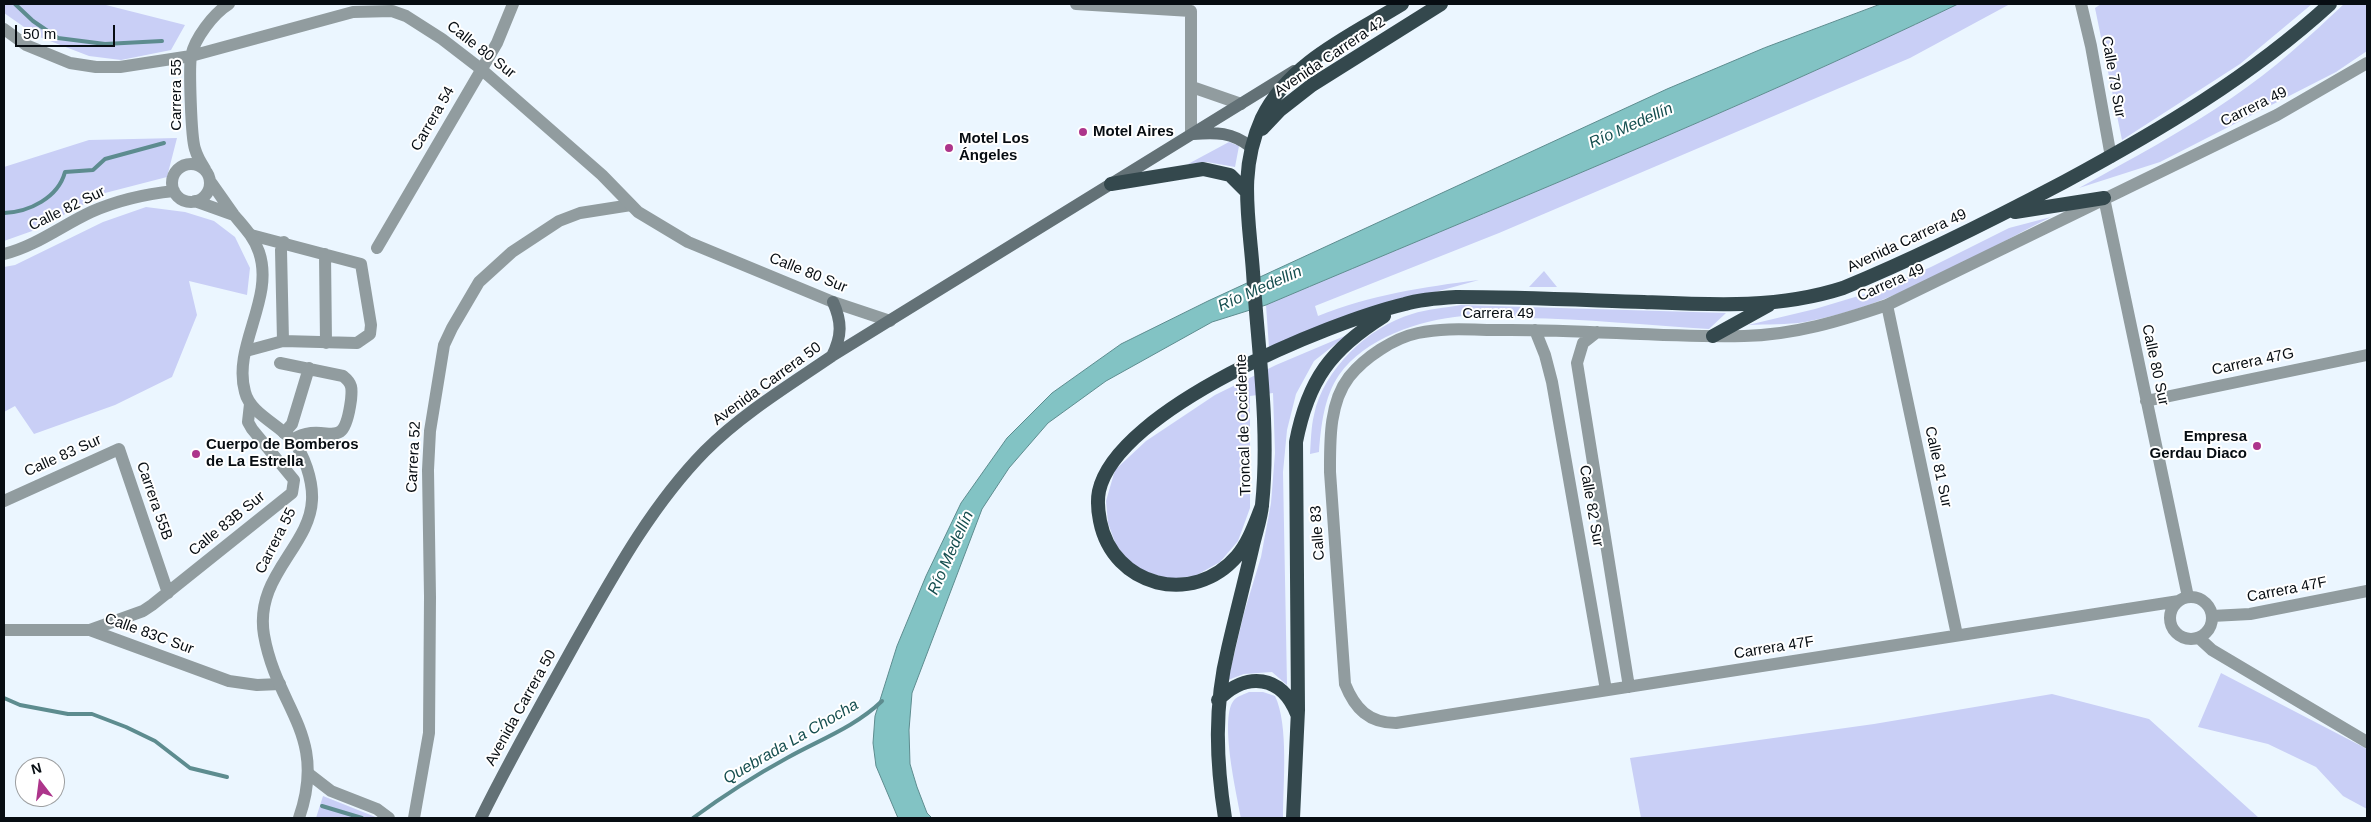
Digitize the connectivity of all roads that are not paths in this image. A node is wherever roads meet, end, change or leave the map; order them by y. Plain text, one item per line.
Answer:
1 (227, 4) edge
2 (513, 4) edge
3 (1076, 4) edge
4 (1402, 4) edge
5 (1441, 4) edge
6 (2082, 4) edge
7 (2330, 4) edge
8 (4, 29) edge
9 (191, 56) junction
10 (1307, 63) junction
11 (2367, 63) edge
12 (481, 69) junction
13 (1192, 86) junction
14 (1241, 104) junction
15 (1191, 134) junction
16 (193, 139) junction
17 (1251, 147) junction
18 (2111, 157) junction
19 (177, 170) junction
20 (208, 175) junction
21 (1111, 184) junction
22 (174, 191) junction
23 (1247, 192) junction
24 (2104, 198) junction
25 (195, 201) junction
26 (630, 205) junction
27 (2004, 214) junction
28 (234, 215) junction
29 (251, 235) junction
30 (284, 242) junction
31 (377, 248) dead end
32 (4, 254) edge
33 (325, 254) junction
34 (1434, 298) junction
35 (833, 302) junction
36 (1771, 304) junction
37 (1887, 305) junction
38 (890, 320) junction
39 (1535, 330) junction
40 (1597, 332) junction
41 (1713, 336) junction
42 (283, 341) junction
43 (326, 342) junction
44 (1381, 350) joint
45 (246, 351) junction
46 (2367, 355) edge
47 (832, 356) junction
48 (280, 363) dead end
49 (309, 368) junction
50 (2146, 401) junction
51 (250, 404) junction
52 (288, 437) junction
53 (119, 449) joint
54 (4, 500) edge
55 (1262, 506) junction
56 (2367, 592) edge
57 (168, 593) junction
58 (2183, 599) junction
59 (2212, 616) junction
60 (4, 630) edge
61 (90, 630) junction
62 (1957, 635) junction
63 (2199, 638) junction
64 (280, 684) junction
65 (1629, 687) junction
66 (1606, 690) junction
67 (1218, 700) junction
68 (1375, 720) joint
69 (1298, 727) junction
70 (2367, 742) edge
71 (309, 774) junction
72 (299, 818) edge
73 (390, 818) edge
74 (414, 818) edge
75 (481, 818) edge
76 (1225, 818) edge
77 (1293, 818) edge

1 - 9 street, Carrera 55
2 - 12 street, Carrera 54
3 - 13 street
4 - 10 highway, Avenida Carrera 42
5 - 17 highway, Avenida Carrera 42
6 - 18 street, Calle 79 Sur
7 - 18 highway, Avenida Carrera 49
8 - 9 street, Calle 80 Sur
9 - 12 street, Calle 80 Sur
9 - 16 street, Carrera 55
10 - 14 main road, Avenida Carrera 50
10 - 17 highway, Avenida Carrera 42
11 - 24 street, Carrera 49
12 - 26 street, Calle 80 Sur
12 - 31 street, Carrera 54
13 - 14 street
13 - 15 street
14 - 15 main road, Avenida Carrera 50
15 - 17 main road
15 - 21 main road, Avenida Carrera 50
16 - 19 street, Carrera 55
16 - 20 street, Carrera 55
17 - 23 highway, Troncal de Occidente
18 - 27 highway, Avenida Carrera 49
19 - 20 street
19 - 22 street
20 - 25 street
20 - 28 street, Carrera 55
21 - 23 highway
21 - 38 main road, Avenida Carrera 50
22 - 25 street
22 - 32 street, Calle 82 Sur
23 - 55 highway, Troncal de Occidente
24 - 27 highway
24 - 37 street, Carrera 49
24 - 50 street, Calle 80 Sur
25 - 28 street, Carrera 55
26 - 35 street, Calle 80 Sur
26 - 74 street, Carrera 52
27 - 36 highway, Avenida Carrera 49
28 - 29 street, Carrera 55
29 - 30 street
29 - 45 street, Carrera 55
30 - 33 street
30 - 42 street
33 - 43 street
33 - 43 street
34 - 36 highway, Avenida Carrera 49
34 - 55 highway
34 - 69 highway
35 - 38 street, Calle 80 Sur
35 - 47 main road
36 - 41 highway
37 - 41 street, Carrera 49
37 - 62 street, Calle 81 Sur
38 - 47 main road, Avenida Carrera 50
39 - 40 street, Carrera 49
39 - 44 street, Carrera 49
39 - 66 street, Calle 82 Sur
40 - 41 street, Carrera 49
40 - 65 street, Calle 82 Sur
42 - 43 street
42 - 45 street
44 - 68 street, Calle 83
45 - 51 street, Carrera 55
46 - 50 street, Carrera 47G
47 - 75 main road, Avenida Carrera 50
48 - 49 street
49 - 52 street
49 - 52 street
50 - 58 street, Calle 80 Sur
51 - 52 street, Carrera 55
51 - 57 street, Calle 83B Sur
52 - 64 street, Carrera 55
53 - 54 street, Calle 83 Sur
53 - 57 street, Carrera 55B
55 - 67 highway, Troncal de Occidente
56 - 59 street, Carrera 47F
57 - 61 street, Calle 83B Sur
58 - 59 street
58 - 62 street, Carrera 47F
58 - 63 street
59 - 63 street
60 - 61 street, Calle 83C Sur
61 - 64 street, Calle 83C Sur
62 - 65 street, Carrera 47F
63 - 70 street
64 - 71 street, Carrera 55
65 - 66 street, Carrera 47F
66 - 68 street, Carrera 47F
67 - 69 highway
67 - 76 highway, Troncal de Occidente
69 - 77 highway
71 - 72 street, Carrera 55
71 - 73 street

